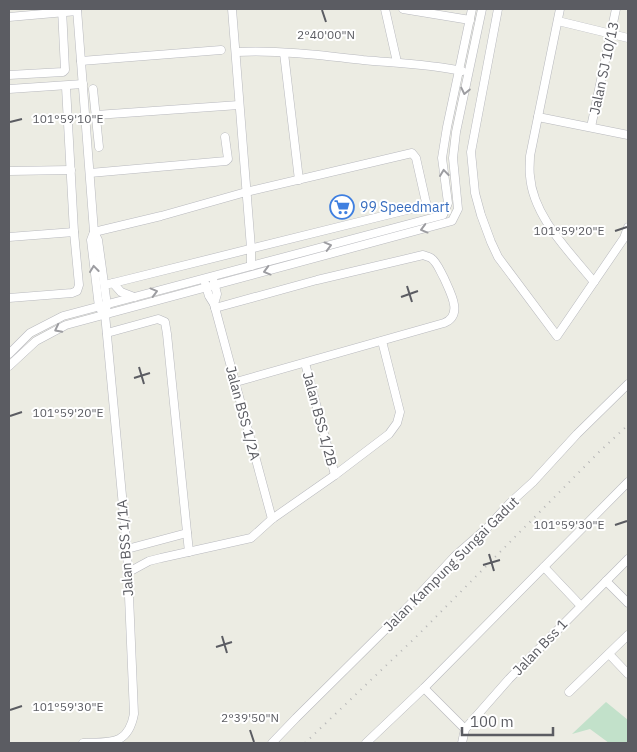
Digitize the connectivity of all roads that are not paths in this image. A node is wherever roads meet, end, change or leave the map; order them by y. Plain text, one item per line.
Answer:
1 (232, 9) edge
2 (384, 9) edge
3 (403, 9) edge
4 (472, 9) edge
5 (482, 9) edge
6 (498, 9) edge
7 (560, 9) edge
8 (616, 9) edge
9 (62, 10) edge
10 (77, 10) edge
11 (12, 14) edge
12 (470, 20) junction
13 (558, 21) junction
14 (611, 34) junction
15 (628, 38) edge
16 (221, 50) dead end
17 (236, 52) junction
18 (284, 53) junction
19 (81, 61) junction
20 (397, 62) junction
21 (459, 70) junction
22 (469, 72) junction
23 (9, 75) edge
24 (83, 84) junction
25 (66, 87) junction
26 (93, 89) dead end
27 (9, 90) edge
28 (239, 105) junction
29 (96, 116) junction
30 (538, 117) junction
31 (591, 127) junction
32 (628, 136) edge
33 (226, 137) dead end
34 (99, 147) dead end
35 (71, 170) junction
36 (9, 171) edge
37 (90, 172) junction
38 (299, 180) junction
39 (246, 192) junction
40 (628, 227) edge
41 (74, 232) junction
42 (94, 232) junction
43 (9, 237) edge
44 (251, 248) junction
45 (251, 266) junction
46 (213, 276) junction
47 (204, 279) junction
48 (594, 282) junction
49 (114, 283) junction
50 (104, 285) junction
51 (215, 285) junction
52 (206, 288) junction
53 (135, 297) junction
54 (9, 298) edge
55 (103, 306) junction
56 (215, 306) junction
57 (105, 314) junction
58 (107, 333) junction
59 (382, 341) junction
60 (9, 354) edge
61 (304, 363) junction
62 (9, 366) edge
63 (236, 382) junction
64 (628, 384) edge
65 (335, 475) junction
66 (628, 482) edge
67 (272, 519) junction
68 (187, 533) junction
69 (127, 549) junction
70 (189, 552) junction
71 (628, 558) edge
72 (544, 567) junction
73 (127, 573) junction
74 (606, 580) junction
75 (628, 603) edge
76 (581, 606) junction
77 (628, 635) edge
78 (608, 654) junction
79 (628, 674) edge
80 (424, 688) junction
81 (569, 692) dead end
82 (465, 729) junction
83 (83, 743) edge
84 (272, 743) edge
85 (367, 743) edge
86 (462, 743) edge

1 - 17 street
2 - 20 street
3 - 12 street
4 - 12 street
5 - 22 street
6 - 48 street
7 - 13 street
8 - 14 street, Jalan SJ 10/13
9 - 10 street
9 - 11 street
9 - 23 street
10 - 19 street
12 - 21 street
13 - 14 street
13 - 30 street
14 - 15 street
14 - 31 street, Jalan SJ 10/13
16 - 19 street
17 - 18 street
17 - 28 street
18 - 20 street
18 - 38 street
19 - 24 street
20 - 21 street
21 - 22 street
45 -> 21 street
22 -> 51 street
24 - 25 street
24 - 37 street
25 - 27 street
25 - 35 street
26 - 29 street
28 - 29 street
28 - 39 street
29 - 34 street
30 - 31 street
30 - 48 street
31 - 32 street
33 - 37 street
35 - 36 street
35 - 41 street
37 - 42 street
38 - 39 street
38 - 44 street
39 - 42 street
39 - 44 street
40 - 48 street
41 - 43 street
41 - 54 street
42 - 50 street
55 -> 42 street
44 - 45 street
44 - 49 street
45 - 46 street
46 - 47 street
46 - 51 street
47 - 52 street
53 -> 47 street
49 - 50 street
49 - 53 street
50 - 55 street
51 - 52 street
51 - 56 street
52 - 56 street
52 - 57 street
53 - 55 street
55 - 57 street
55 - 60 street
56 - 59 street
56 - 63 street, Jalan BSS 1/2A
57 - 58 street, Jalan BSS 1/1A
57 -> 62 street
58 - 68 street
58 - 69 street, Jalan BSS 1/1A
59 - 61 street
59 - 65 street
61 - 63 street
61 - 65 street, Jalan BSS 1/2B
63 - 67 street, Jalan BSS 1/2A
64 - 84 street, Jalan Kampung Sungai Gadut
65 - 67 street
66 - 72 street
67 - 70 street
68 - 69 street
68 - 70 street
69 - 73 street, Jalan BSS 1/1A
70 - 73 street
71 - 74 street, Jalan Bss 1
72 - 76 street
72 - 80 street
73 - 83 street, Jalan BSS 1/1A
74 - 75 street
74 - 76 street, Jalan Bss 1
76 - 82 street, Jalan Bss 1
77 - 78 street
78 - 79 street
78 - 81 street
80 - 82 street
80 - 85 street
82 - 86 street, Jalan Bss 1

